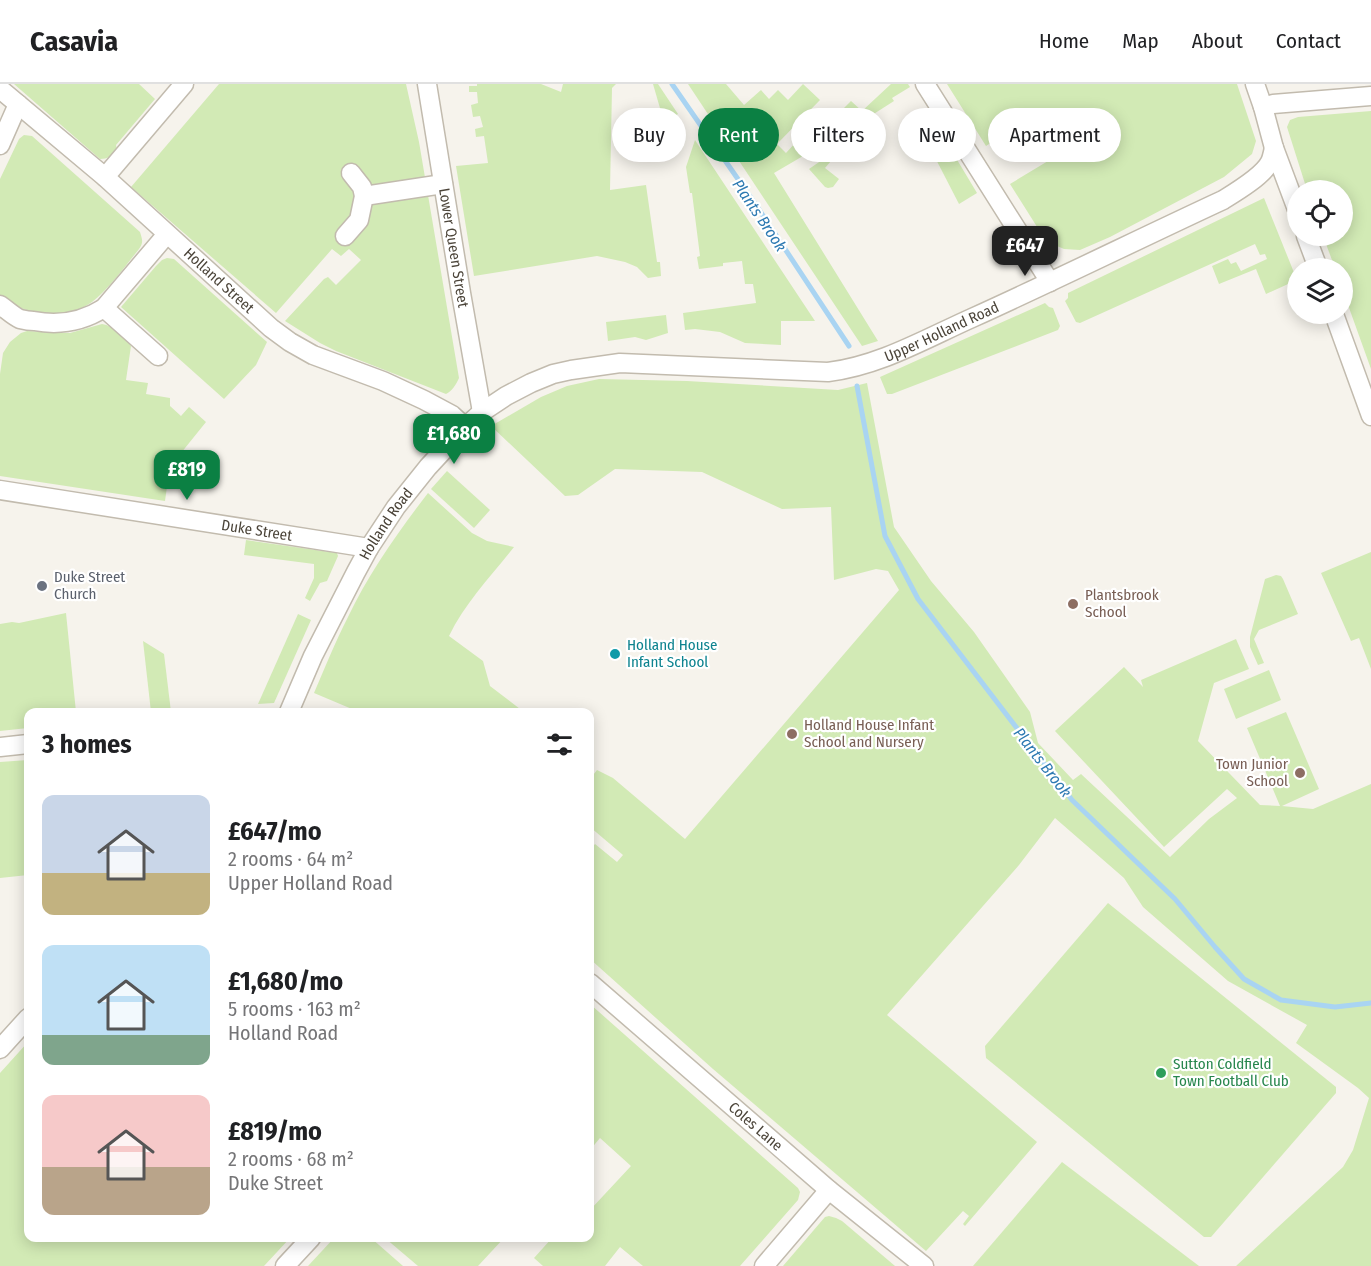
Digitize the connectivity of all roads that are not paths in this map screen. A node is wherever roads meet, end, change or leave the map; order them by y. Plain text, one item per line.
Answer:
1 (427, 84) edge
2 (925, 84) edge
3 (1255, 84) edge
4 (175, 87) edge
5 (0, 88) edge
6 (1371, 96) edge
7 (18, 104) junction
8 (1263, 107) junction
9 (0, 145) edge
10 (1274, 148) junction
11 (351, 173) dead end
12 (105, 177) junction
13 (1287, 183) edge
14 (443, 184) junction
15 (364, 196) junction
16 (167, 234) junction
17 (345, 236) dead end
18 (1050, 282) junction
19 (0, 305) edge
20 (104, 308) junction
21 (1338, 324) edge
22 (158, 356) dead end
23 (571, 370) joint
24 (482, 412) junction
25 (1371, 416) edge
26 (465, 427) junction
27 (0, 490) edge
28 (369, 548) junction
29 (291, 708) edge
30 (24, 744) edge
31 (0, 747) edge
32 (594, 986) edge
33 (24, 1022) edge
34 (0, 1048) edge
35 (829, 1190) junction
36 (306, 1242) edge
37 (285, 1266) edge
38 (764, 1266) edge
39 (924, 1266) edge

1 - 14 street, Lower Queen Street
2 - 18 street
3 - 8 street
4 - 12 street
5 - 7 street, Holland Street
6 - 8 street
7 - 9 street
7 - 12 street, Holland Street
8 - 10 street
10 - 13 street
10 - 18 street, Upper Holland Road
11 - 15 street
12 - 16 street, Holland Street
14 - 15 street
14 - 24 street, Lower Queen Street
15 - 17 street
16 - 20 street
16 - 26 street, Holland Street
18 - 23 street, Upper Holland Road
19 - 20 street
20 - 22 street
21 - 25 street
23 - 24 street, Holland Road
24 - 26 street, Holland Road
26 - 28 street, Holland Road
27 - 28 street, Duke Street
28 - 29 street, Holland Road
30 - 31 street
32 - 35 street, Coles Lane
33 - 34 street
35 - 38 street
35 - 39 street, Coles Lane
36 - 37 street

